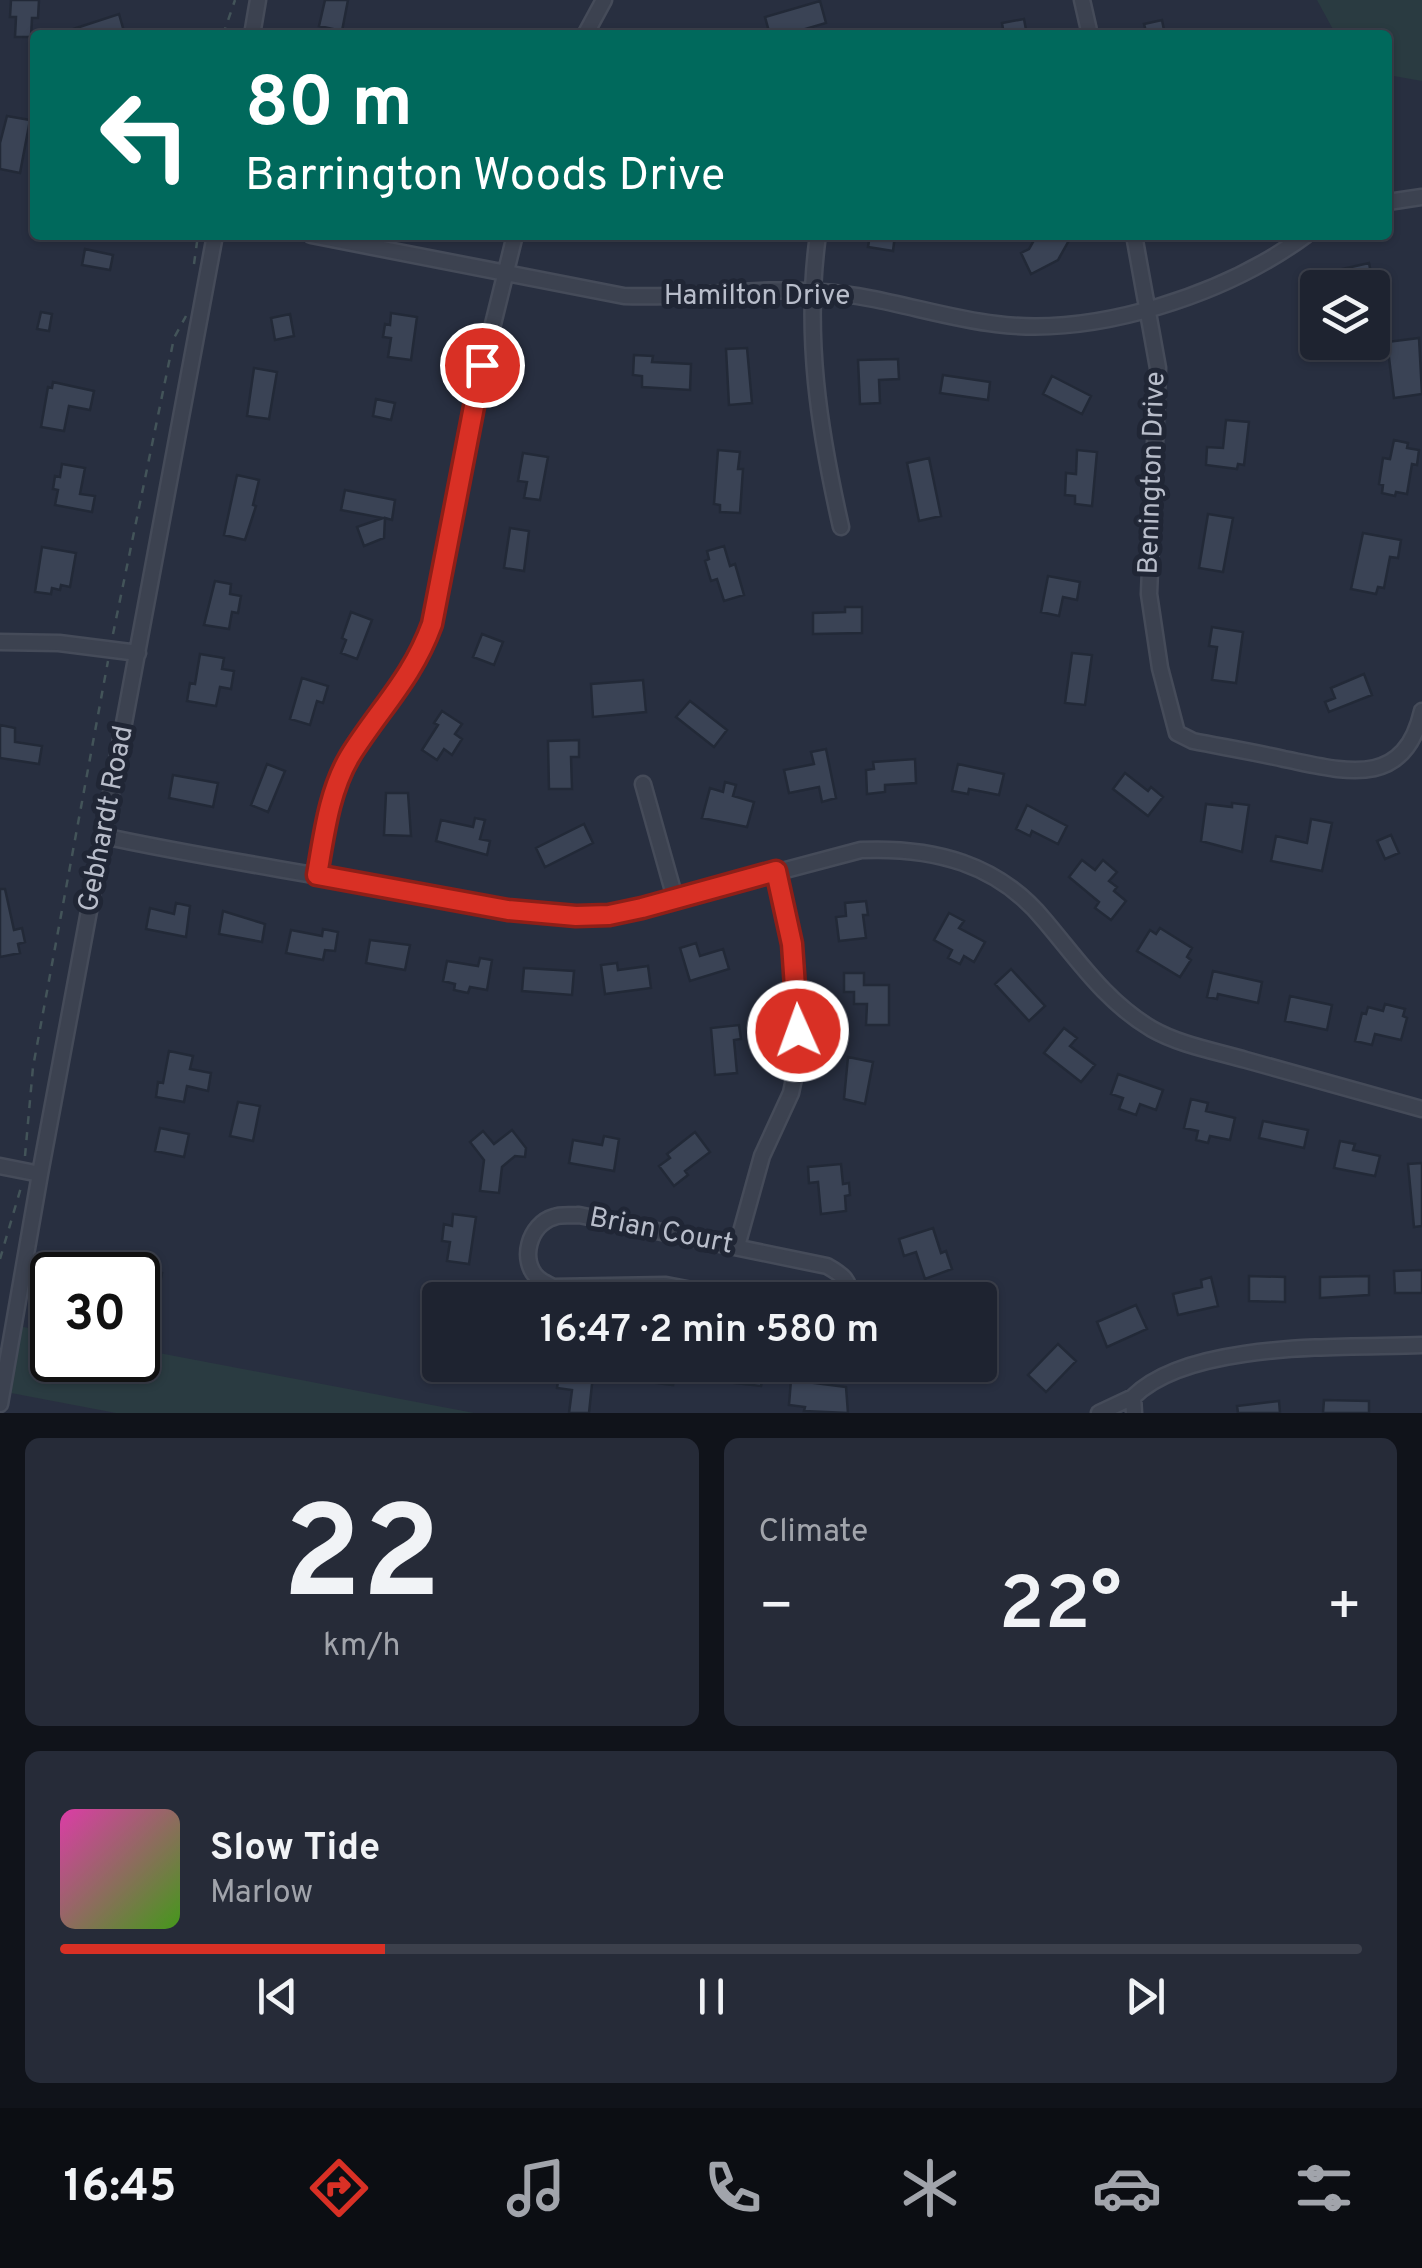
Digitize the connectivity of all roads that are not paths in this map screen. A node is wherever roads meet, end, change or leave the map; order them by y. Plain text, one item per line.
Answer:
1 (258, 0) edge
2 (604, 0) edge
3 (1082, 0) edge
4 (253, 30) edge
5 (589, 30) edge
6 (1089, 30) edge
7 (1422, 197) edge
8 (1392, 201) edge
9 (214, 240) edge
10 (336, 240) edge
11 (514, 240) edge
12 (818, 240) edge
13 (1135, 240) edge
14 (1298, 240) edge
15 (506, 274) junction
16 (813, 291) junction
17 (1149, 308) junction
18 (841, 528) dead end
19 (0, 642) edge
20 (138, 653) junction
21 (1422, 712) edge
22 (643, 784) dead end
23 (104, 836) junction
24 (776, 871) junction
25 (317, 875) junction
26 (675, 898) junction
27 (1422, 1109) edge
28 (0, 1166) edge
29 (32, 1173) junction
30 (736, 1246) junction
31 (545, 1282) edge
32 (848, 1282) edge
33 (1422, 1346) edge
34 (0, 1404) edge
35 (1133, 1405) edge
36 (1099, 1413) edge

1 - 4 street
2 - 5 street
3 - 6 street
7 - 8 street
9 - 20 street, Gebhardt Road
10 - 15 street, Hamilton Drive
11 - 15 street
12 - 16 street
13 - 17 street, Benington Drive
14 - 17 street, Hamilton Drive
15 - 16 street, Hamilton Drive
15 - 25 street
16 - 17 street, Hamilton Drive
16 - 18 street
17 - 21 street, Benington Drive
19 - 20 street
20 - 23 street, Gebhardt Road
22 - 26 street
23 - 25 street
23 - 29 street, Gebhardt Road
24 - 26 street
24 - 27 street
24 - 30 street
25 - 26 street
28 - 29 street
29 - 34 street, Gebhardt Road
30 - 31 street, Brian Court
30 - 32 street, Brian Court
33 - 35 street
35 - 36 street

